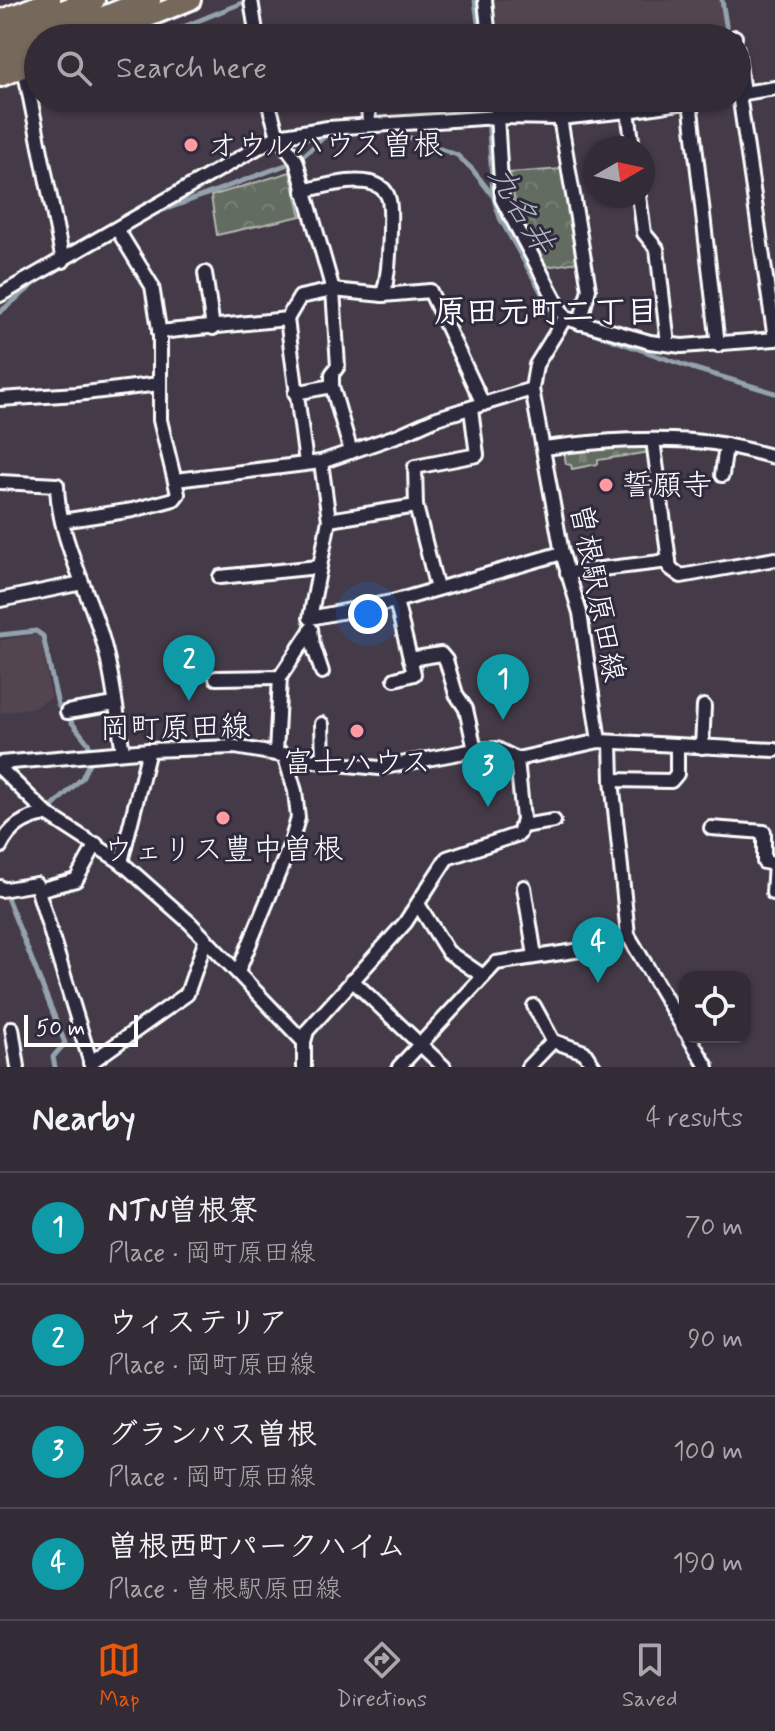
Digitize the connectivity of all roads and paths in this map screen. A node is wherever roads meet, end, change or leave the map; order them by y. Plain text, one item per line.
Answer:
1 (51, 0) edge
2 (93, 0) edge
3 (149, 0) edge
4 (191, 0) edge
5 (251, 0) edge
6 (485, 0) edge
7 (0, 20) edge
8 (33, 24) edge
9 (89, 24) edge
10 (132, 24) edge
11 (255, 24) edge
12 (483, 24) edge
13 (24, 27) edge
14 (0, 37) edge
15 (24, 51) edge
16 (0, 60) edge
17 (24, 68) edge
18 (0, 77) edge
19 (775, 88) edge
20 (751, 91) edge
21 (39, 112) edge
22 (271, 112) edge
23 (369, 112) edge
24 (493, 112) edge
25 (618, 112) edge
26 (628, 112) edge
27 (691, 112) edge
28 (743, 112) edge
29 (492, 117) junction
30 (560, 118) junction
31 (369, 125) junction
32 (278, 136) junction
33 (631, 136) edge
34 (303, 191) junction
35 (641, 208) edge
36 (117, 229) junction
37 (63, 261) junction
38 (205, 273) dead end
39 (333, 290) junction
40 (0, 295) edge
41 (383, 295) junction
42 (565, 318) junction
43 (287, 319) junction
44 (580, 323) junction
45 (213, 328) junction
46 (159, 332) junction
47 (775, 339) edge
48 (668, 344) junction
49 (718, 345) junction
50 (159, 384) junction
51 (332, 386) junction
52 (532, 389) junction
53 (295, 393) junction
54 (0, 399) edge
55 (477, 406) junction
56 (653, 440) junction
57 (726, 445) junction
58 (544, 448) junction
59 (351, 452) junction
60 (775, 457) edge
61 (321, 462) junction
62 (306, 463) junction
63 (722, 475) dead end
64 (176, 480) junction
65 (0, 482) edge
66 (416, 506) junction
67 (329, 520) junction
68 (62, 521) junction
69 (562, 553) junction
70 (775, 559) edge
71 (669, 561) junction
72 (318, 567) junction
73 (567, 573) junction
74 (220, 577) dead end
75 (82, 583) junction
76 (437, 589) junction
77 (0, 600) edge
78 (396, 601) junction
79 (310, 624) junction
80 (410, 659) junction
81 (322, 672) dead end
82 (280, 677) junction
83 (216, 678) dead end
84 (395, 679) dead end
85 (115, 704) junction
86 (704, 706) dead end
87 (67, 712) dead end
88 (322, 724) dead end
89 (605, 742) junction
90 (677, 746) junction
91 (702, 747) junction
92 (149, 750) junction
93 (475, 750) junction
94 (775, 750) edge
95 (123, 752) junction
96 (280, 753) junction
97 (517, 759) junction
98 (323, 762) junction
99 (0, 766) edge
100 (612, 780) junction
101 (47, 814) junction
102 (554, 821) dead end
103 (522, 826) junction
104 (711, 828) dead end
105 (96, 844) junction
106 (0, 847) edge
107 (121, 862) junction
108 (775, 864) edge
109 (0, 887) edge
110 (524, 887) dead end
111 (38, 890) junction
112 (773, 893) dead end
113 (418, 904) junction
114 (628, 935) junction
115 (206, 939) junction
116 (535, 956) junction
117 (238, 972) junction
118 (483, 976) junction
119 (352, 980) junction
120 (534, 1006) dead end
121 (679, 1021) edge
122 (12, 1028) dead end
123 (553, 1041) junction
124 (304, 1042) junction
125 (693, 1043) edge
126 (419, 1044) junction
127 (15, 1047) junction
128 (0, 1049) edge
129 (91, 1065) edge
130 (18, 1067) edge
131 (304, 1067) edge
132 (399, 1067) edge
133 (444, 1067) edge
134 (528, 1067) edge
135 (594, 1067) edge
136 (707, 1067) edge

1 - 7 main road
2 - 8 highway
3 - 9 highway
4 - 10 main road
5 - 11 street
6 - 12 street
13 - 14 highway
15 - 16 highway
17 - 18 main road
19 - 20 street
21 - 37 street
22 - 32 street
23 - 31 street
24 - 29 street
25 - 30 street
26 - 33 street
27 - 49 street
28 - 47 street
29 - 30 street
29 - 31 street
29 - 42 street
30 - 44 street
31 - 32 street
32 - 34 street
32 - 36 street
34 - 39 street
34 - 41 street
35 - 48 street
36 - 37 street
36 - 46 street
37 - 40 street
38 - 45 street
39 - 41 street
39 - 43 street
39 - 51 street
41 - 55 street
42 - 44 street
42 - 52 street, 曽根駅原田線
43 - 45 street
43 - 53 street
44 - 48 street
45 - 46 street
46 - 50 street
47 - 49 street
48 - 49 street
50 - 54 street
50 - 64 street
51 - 53 street
51 - 59 street
52 - 55 street
52 - 58 street, 曽根駅原田線
53 - 62 street
55 - 59 street
55 - 66 street
56 - 57 street
56 - 58 street
56 - 71 street
57 - 60 street
57 - 63 street
58 - 69 street, 曽根駅原田線
59 - 61 street
61 - 62 street
61 - 67 street
62 - 64 street
64 - 68 street
65 - 68 street
66 - 67 street
66 - 76 street
67 - 72 street
68 - 75 street
69 - 73 street, 曽根駅原田線
69 - 76 street
70 - 71 street
71 - 73 street
72 - 74 street
72 - 79 street
73 - 89 street, 曽根駅原田線
75 - 77 street
75 - 85 street
76 - 78 street
78 - 79 street
78 - 80 street
79 - 81 street
79 - 82 street
80 - 84 street
80 - 93 street
82 - 83 street
82 - 96 street
85 - 87 street
85 - 95 street
86 - 91 street
88 - 98 street
89 - 90 street, 岡町原田線
89 - 97 street, 岡町原田線
89 - 100 street, 曽根駅原田線
90 - 91 street, 岡町原田線
90 - 100 street
91 - 94 street, 岡町原田線
92 - 95 street, 岡町原田線
92 - 96 street, 岡町原田線
92 - 107 street
93 - 97 street, 岡町原田線
93 - 98 street, 岡町原田線
95 - 99 street, 岡町原田線
96 - 98 street, 岡町原田線
96 - 117 street
97 - 103 street
99 - 101 street
100 - 114 street, 曽根駅原田線
101 - 105 street
101 - 106 street
102 - 103 street
103 - 113 street
104 - 108 street
105 - 107 street
105 - 111 street
107 - 115 street
108 - 112 street
109 - 111 street
110 - 116 street
111 - 129 street
113 - 118 street
113 - 119 street
114 - 116 street
114 - 121 street, 曽根駅原田線
115 - 117 street
115 - 129 street
116 - 118 street
117 - 124 street
118 - 126 street
119 - 124 street
119 - 126 street
120 - 123 street
122 - 127 street
123 - 134 street
123 - 135 street
124 - 131 street
125 - 136 street
126 - 132 street
126 - 133 street
127 - 128 street
127 - 130 street

